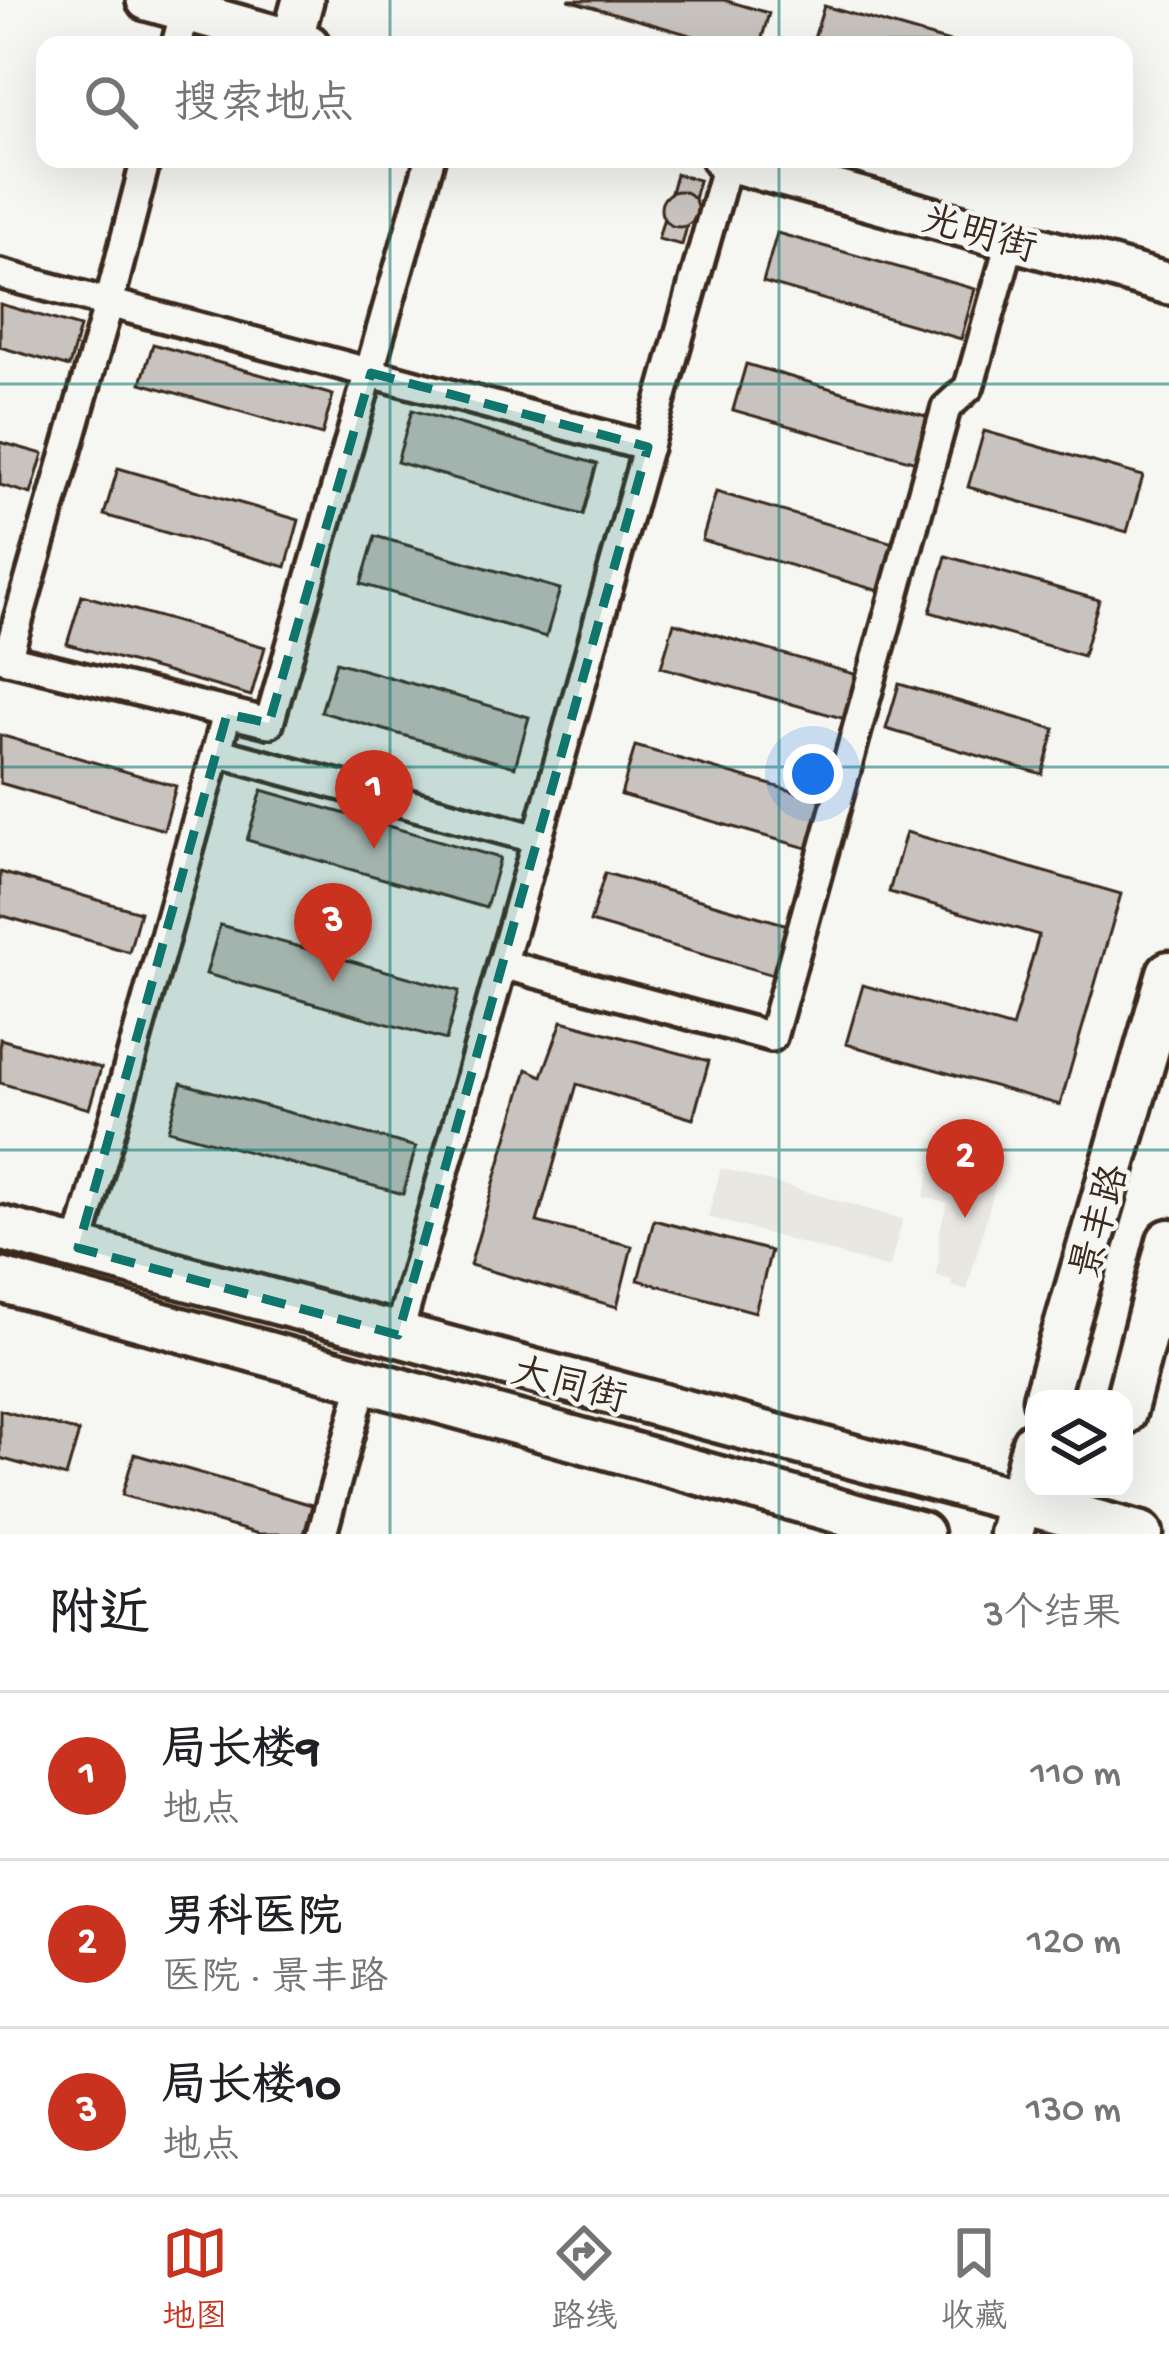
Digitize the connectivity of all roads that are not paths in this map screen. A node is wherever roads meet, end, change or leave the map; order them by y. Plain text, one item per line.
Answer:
1 (147, 0) edge
2 (303, 0) edge
3 (181, 28) edge
4 (244, 36) edge
5 (300, 36) edge
6 (144, 168) edge
7 (428, 168) edge
8 (723, 168) edge
9 (754, 168) edge
10 (1011, 239) junction
11 (0, 274) edge
12 (1169, 284) edge
13 (109, 303) junction
14 (371, 373) junction
15 (648, 447) junction
16 (3, 658) edge
17 (227, 714) junction
18 (217, 752) junction
19 (537, 839) junction
20 (502, 964) junction
21 (1169, 974) edge
22 (0, 1228) edge
23 (1169, 1241) edge
24 (78, 1248) junction
25 (0, 1280) edge
26 (398, 1335) junction
27 (364, 1380) junction
28 (1048, 1390) edge
29 (1130, 1390) edge
30 (1025, 1480) edge
31 (1095, 1515) edge
32 (1016, 1518) edge
33 (322, 1534) edge
34 (921, 1534) edge
35 (1142, 1534) edge

1 - 3 main road
2 - 5 main road
3 - 4 main road
6 - 13 street
7 - 14 street
8 - 15 street
9 - 10 main road, 光明街
10 - 12 main road, 光明街
10 - 20 street
11 - 13 street
13 - 14 street
13 - 16 street
14 - 15 street
14 - 17 street
15 - 19 street
16 - 17 street
17 - 18 street
18 - 19 street
18 - 24 street
19 - 20 street
20 - 26 street
21 - 28 main road, 景丰路
22 - 24 main road, 大同街
23 - 29 main road, 景丰路
24 - 26 main road, 大同街
25 - 27 main road, 大同街
26 - 32 main road, 大同街
27 - 33 street
27 - 34 main road, 大同街
30 - 32 main road
31 - 32 main road, 大同街
31 - 35 main road, 大同街

